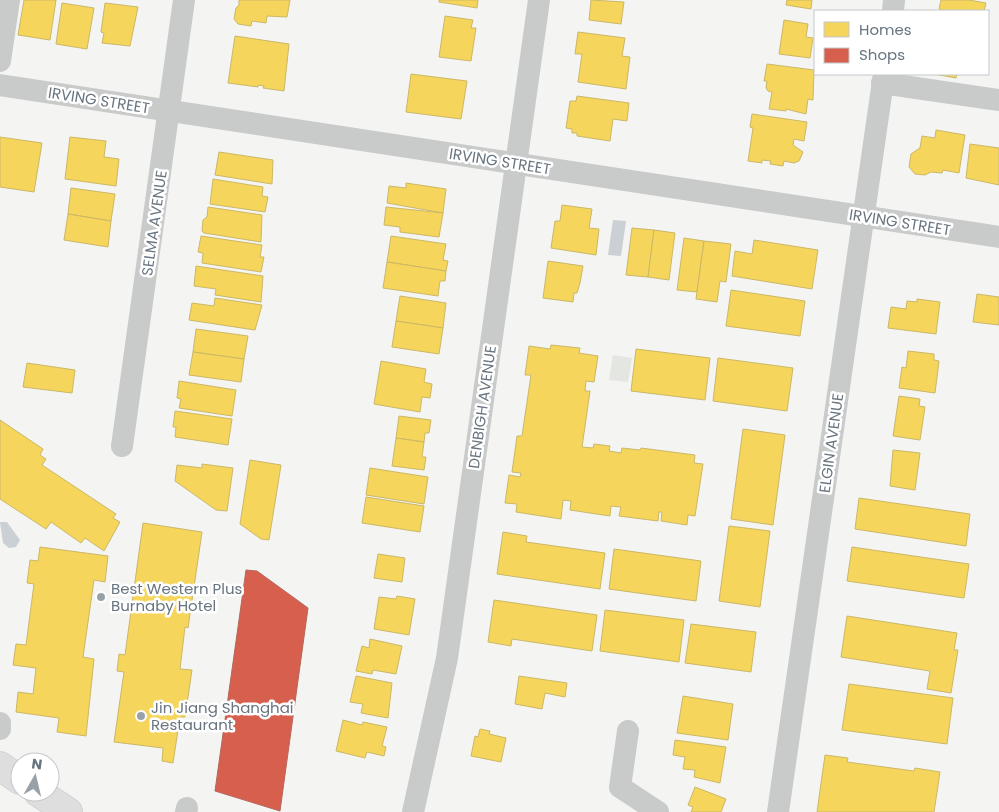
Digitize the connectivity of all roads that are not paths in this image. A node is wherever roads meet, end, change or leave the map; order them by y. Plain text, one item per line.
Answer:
1 (9, 0) edge
2 (184, 0) edge
3 (540, 0) edge
4 (0, 62) edge
5 (883, 78) edge
6 (0, 85) edge
7 (999, 100) edge
8 (169, 111) junction
9 (516, 163) junction
10 (864, 217) junction
11 (999, 237) edge
12 (122, 446) dead end
13 (0, 723) edge
14 (0, 729) edge
15 (628, 731) dead end
16 (53, 802) edge
17 (68, 812) edge
18 (413, 812) edge
19 (658, 812) edge
20 (778, 812) edge

1 - 4 street
2 - 8 street, SELMA AVENUE
3 - 9 street, DENBIGH AVENUE
5 - 7 street
5 - 10 street, ELGIN AVENUE
6 - 8 street, IRVING STREET
8 - 9 street, IRVING STREET
8 - 12 street, SELMA AVENUE
9 - 10 street, IRVING STREET
9 - 18 street, DENBIGH AVENUE
10 - 11 street, IRVING STREET
10 - 20 street, ELGIN AVENUE
13 - 14 street
15 - 19 street
16 - 17 main road

